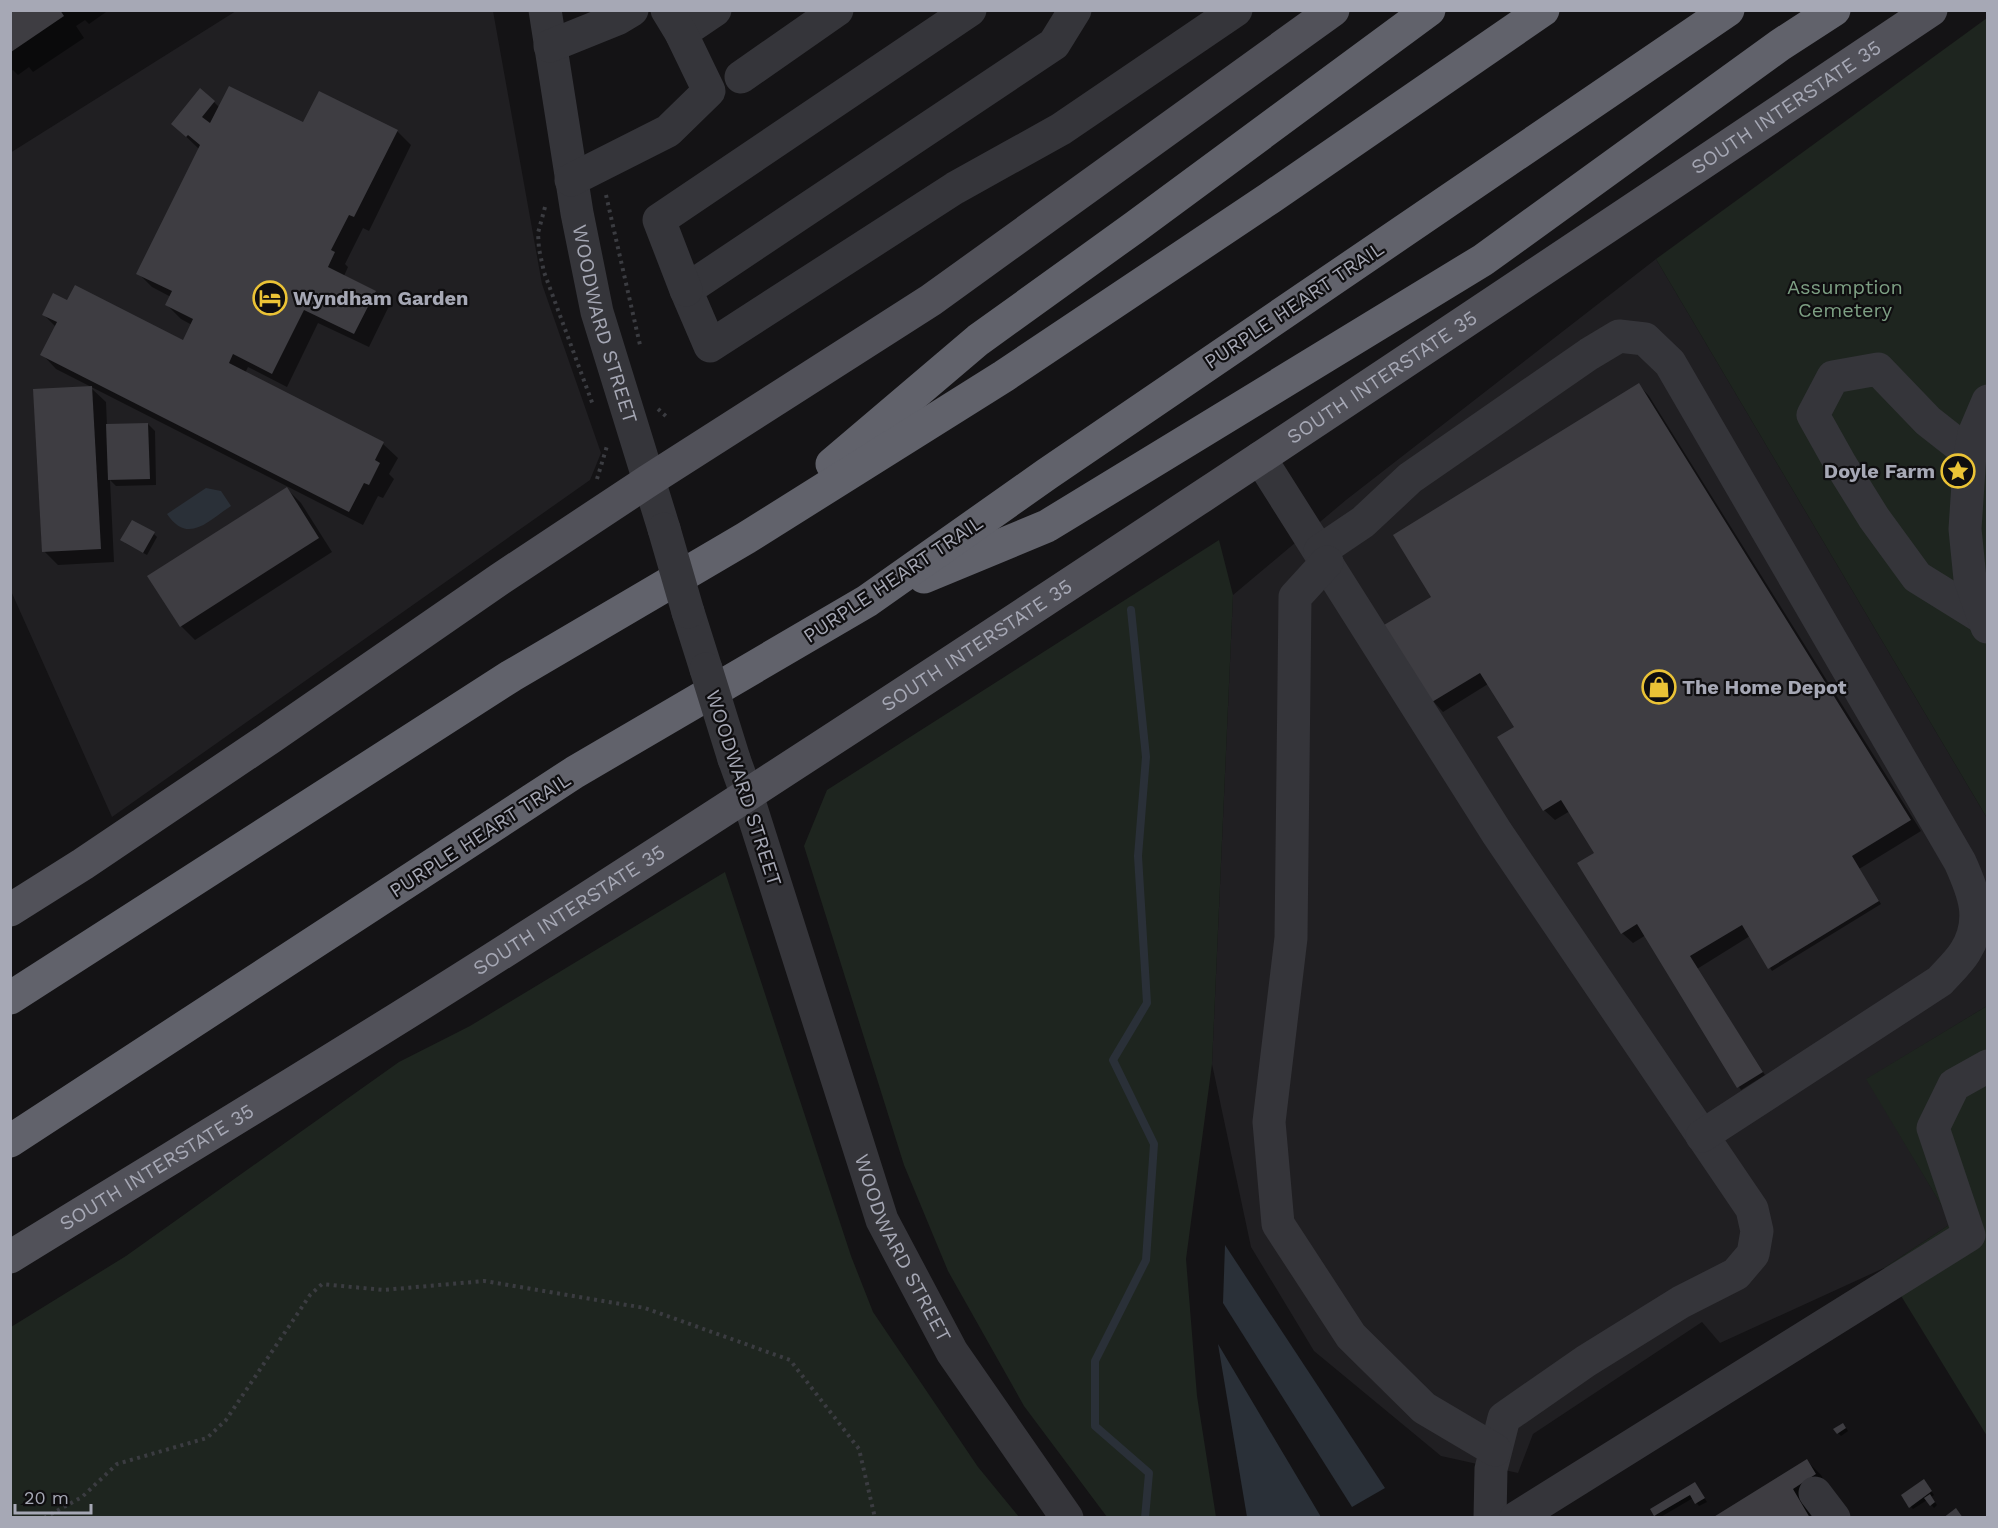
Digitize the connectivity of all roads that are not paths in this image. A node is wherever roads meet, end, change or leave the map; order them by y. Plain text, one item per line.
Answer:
1 (545, 10) edge
2 (632, 10) edge
3 (715, 10) edge
4 (837, 10) edge
5 (970, 10) edge
6 (1075, 10) edge
7 (1236, 10) edge
8 (1333, 10) edge
9 (1429, 10) edge
10 (1543, 10) edge
11 (1728, 10) edge
12 (1834, 10) edge
13 (1931, 10) edge
14 (674, 22) edge
15 (550, 46) junction
16 (741, 77) dead end
17 (571, 180) junction
18 (686, 290) junction
19 (1988, 401) edge
20 (1970, 454) junction
21 (1260, 458) junction
22 (648, 481) junction
23 (746, 538) junction
24 (1323, 556) junction
25 (867, 601) junction
26 (1985, 623) edge
27 (747, 795) junction
28 (10, 910) edge
29 (10, 998) edge
30 (1988, 1066) edge
31 (1702, 1136) junction
32 (10, 1141) edge
33 (10, 1257) edge
34 (1495, 1450) junction
35 (1068, 1518) edge
36 (1491, 1518) edge
37 (1516, 1518) edge

1 - 15 street, WOODWARD STREET
2 - 15 street
3 - 14 street
4 - 16 street
5 - 18 street
6 - 18 street
7 - 18 street
8 - 22 main road
9 - 23 highway
10 - 23 highway
11 - 25 highway, PURPLE HEART TRAIL
12 - 25 highway
13 - 21 main road, SOUTH INTERSTATE 35
14 - 17 street
15 - 17 street, WOODWARD STREET
17 - 22 street, WOODWARD STREET
19 - 20 street
20 - 26 street
20 - 26 street
21 - 24 street
21 - 27 main road, SOUTH INTERSTATE 35
22 - 27 street, WOODWARD STREET, bridge
22 - 28 main road
23 - 29 highway
24 - 31 street
24 - 31 street
24 - 34 street
25 - 32 highway, PURPLE HEART TRAIL
27 - 33 main road, SOUTH INTERSTATE 35
27 - 35 street, WOODWARD STREET
30 - 37 street
31 - 34 street
34 - 36 street

